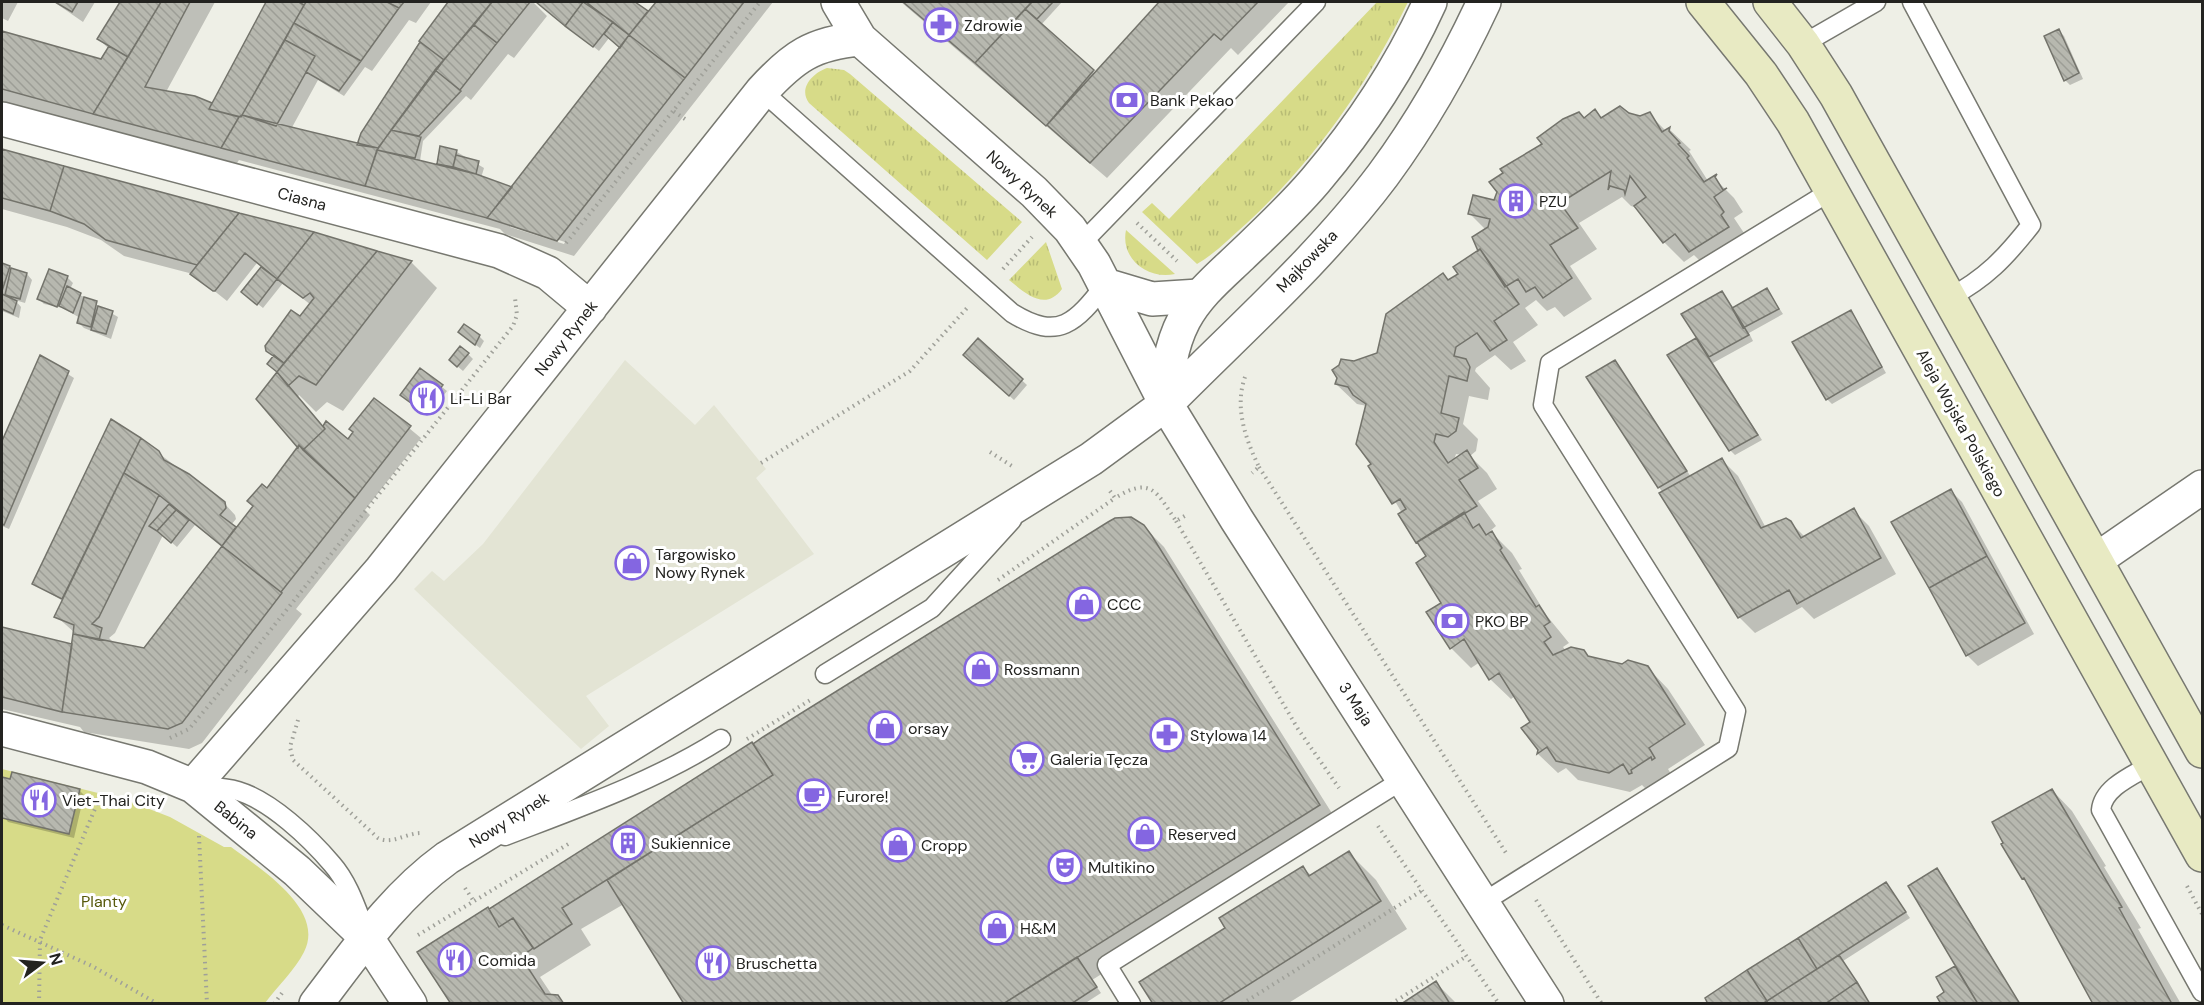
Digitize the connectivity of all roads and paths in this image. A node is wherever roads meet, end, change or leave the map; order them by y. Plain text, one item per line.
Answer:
1 (760, 2) edge
2 (838, 2) edge
3 (1316, 2) edge
4 (1430, 2) edge
5 (1484, 2) edge
6 (1703, 2) edge
7 (1770, 2) edge
8 (1876, 2) edge
9 (1912, 2) edge
10 (860, 39) junction
11 (1803, 44) junction
12 (762, 91) junction
13 (673, 111) junction
14 (2, 119) edge
15 (685, 119) dead end
16 (1831, 190) junction
17 (1135, 220) dead end
18 (1035, 233) dead end
19 (1081, 244) junction
20 (562, 246) dead end
21 (1000, 272) dead end
22 (1192, 283) junction
23 (1105, 285) junction
24 (513, 289) dead end
25 (1949, 298) junction
26 (972, 302) dead end
27 (590, 308) junction
28 (1249, 367) dead end
29 (1166, 404) junction
30 (761, 464) dead end
31 (1260, 467) junction
32 (1252, 473) dead end
33 (2202, 487) edge
34 (1110, 491) dead end
35 (1038, 492) junction
36 (1114, 498) junction
37 (1188, 514) dead end
38 (1176, 521) junction
39 (2096, 560) junction
40 (997, 581) dead end
41 (242, 667) junction
42 (249, 674) dead end
43 (825, 674) dead end
44 (816, 696) dead end
45 (297, 716) dead end
46 (2, 729) edge
47 (164, 739) dead end
48 (722, 739) dead end
49 (745, 740) dead end
50 (2202, 751) edge
51 (2152, 764) junction
52 (1404, 779) junction
53 (105, 785) dead end
54 (193, 786) junction
55 (1354, 810) junction
56 (199, 833) dead end
57 (573, 842) dead end
58 (437, 847) junction
59 (2202, 855) edge
60 (1522, 879) junction
61 (1423, 890) junction
62 (1482, 903) junction
63 (2, 925) edge
64 (414, 937) dead end
65 (367, 938) junction
66 (40, 940) junction
67 (1467, 956) junction
68 (287, 987) dead end
69 (2202, 992) edge
70 (1126, 1002) edge
71 (39, 1004) edge
72 (158, 1004) edge
73 (207, 1004) edge
74 (274, 1004) edge
75 (316, 1004) edge
76 (410, 1004) edge
77 (1242, 1004) edge
78 (1391, 1004) edge
79 (1499, 1004) edge
80 (1547, 1004) edge
81 (1602, 1004) edge

1 - 13 path
2 - 10 street
3 - 19 lane
4 - 22 street
5 - 29 street, Majkowska
6 - 16 main road, Aleja Wojska Polskiego
7 - 11 main road
8 - 11 lane
9 - 25 lane
10 - 12 street, Nowy Rynek
10 - 19 street, Nowy Rynek
11 - 25 main road
12 - 23 lane
12 - 27 street, Nowy Rynek
13 - 15 path
13 - 20 path
14 - 27 street, Ciasna
16 - 51 main road, Aleja Wojska Polskiego
16 - 60 lane
17 - 22 path
18 - 21 path
19 - 23 street, Nowy Rynek
22 - 23 street
22 - 29 street
23 - 29 street, Nowy Rynek
24 - 41 path
25 - 39 main road
26 - 30 path
27 - 54 street, Nowy Rynek
28 - 31 path
29 - 35 street, Nowy Rynek
29 - 52 street, 3 Maja
31 - 32 path
31 - 60 path
33 - 39 street
34 - 36 path
35 - 43 lane
35 - 58 street, Nowy Rynek
36 - 38 path
36 - 40 path
37 - 38 path
38 - 55 path
39 - 50 main road
41 - 42 path
41 - 47 path
44 - 49 path
45 - 58 path
46 - 54 street, Babina
48 - 58 lane
51 - 59 main road, Aleja Wojska Polskiego
51 - 69 lane
52 - 55 lane
52 - 62 street, 3 Maja
53 - 66 path
54 - 65 street, Babina
55 - 61 path
55 - 70 lane
56 - 73 path
57 - 64 path
58 - 65 street, Nowy Rynek
60 - 62 lane
60 - 81 path
61 - 67 path
61 - 77 path
62 - 80 street, 3 Maja
63 - 66 path
65 - 75 street, Nowy Rynek
65 - 76 street, Babina
66 - 71 path
66 - 72 path
67 - 78 path
67 - 79 path
68 - 74 path

